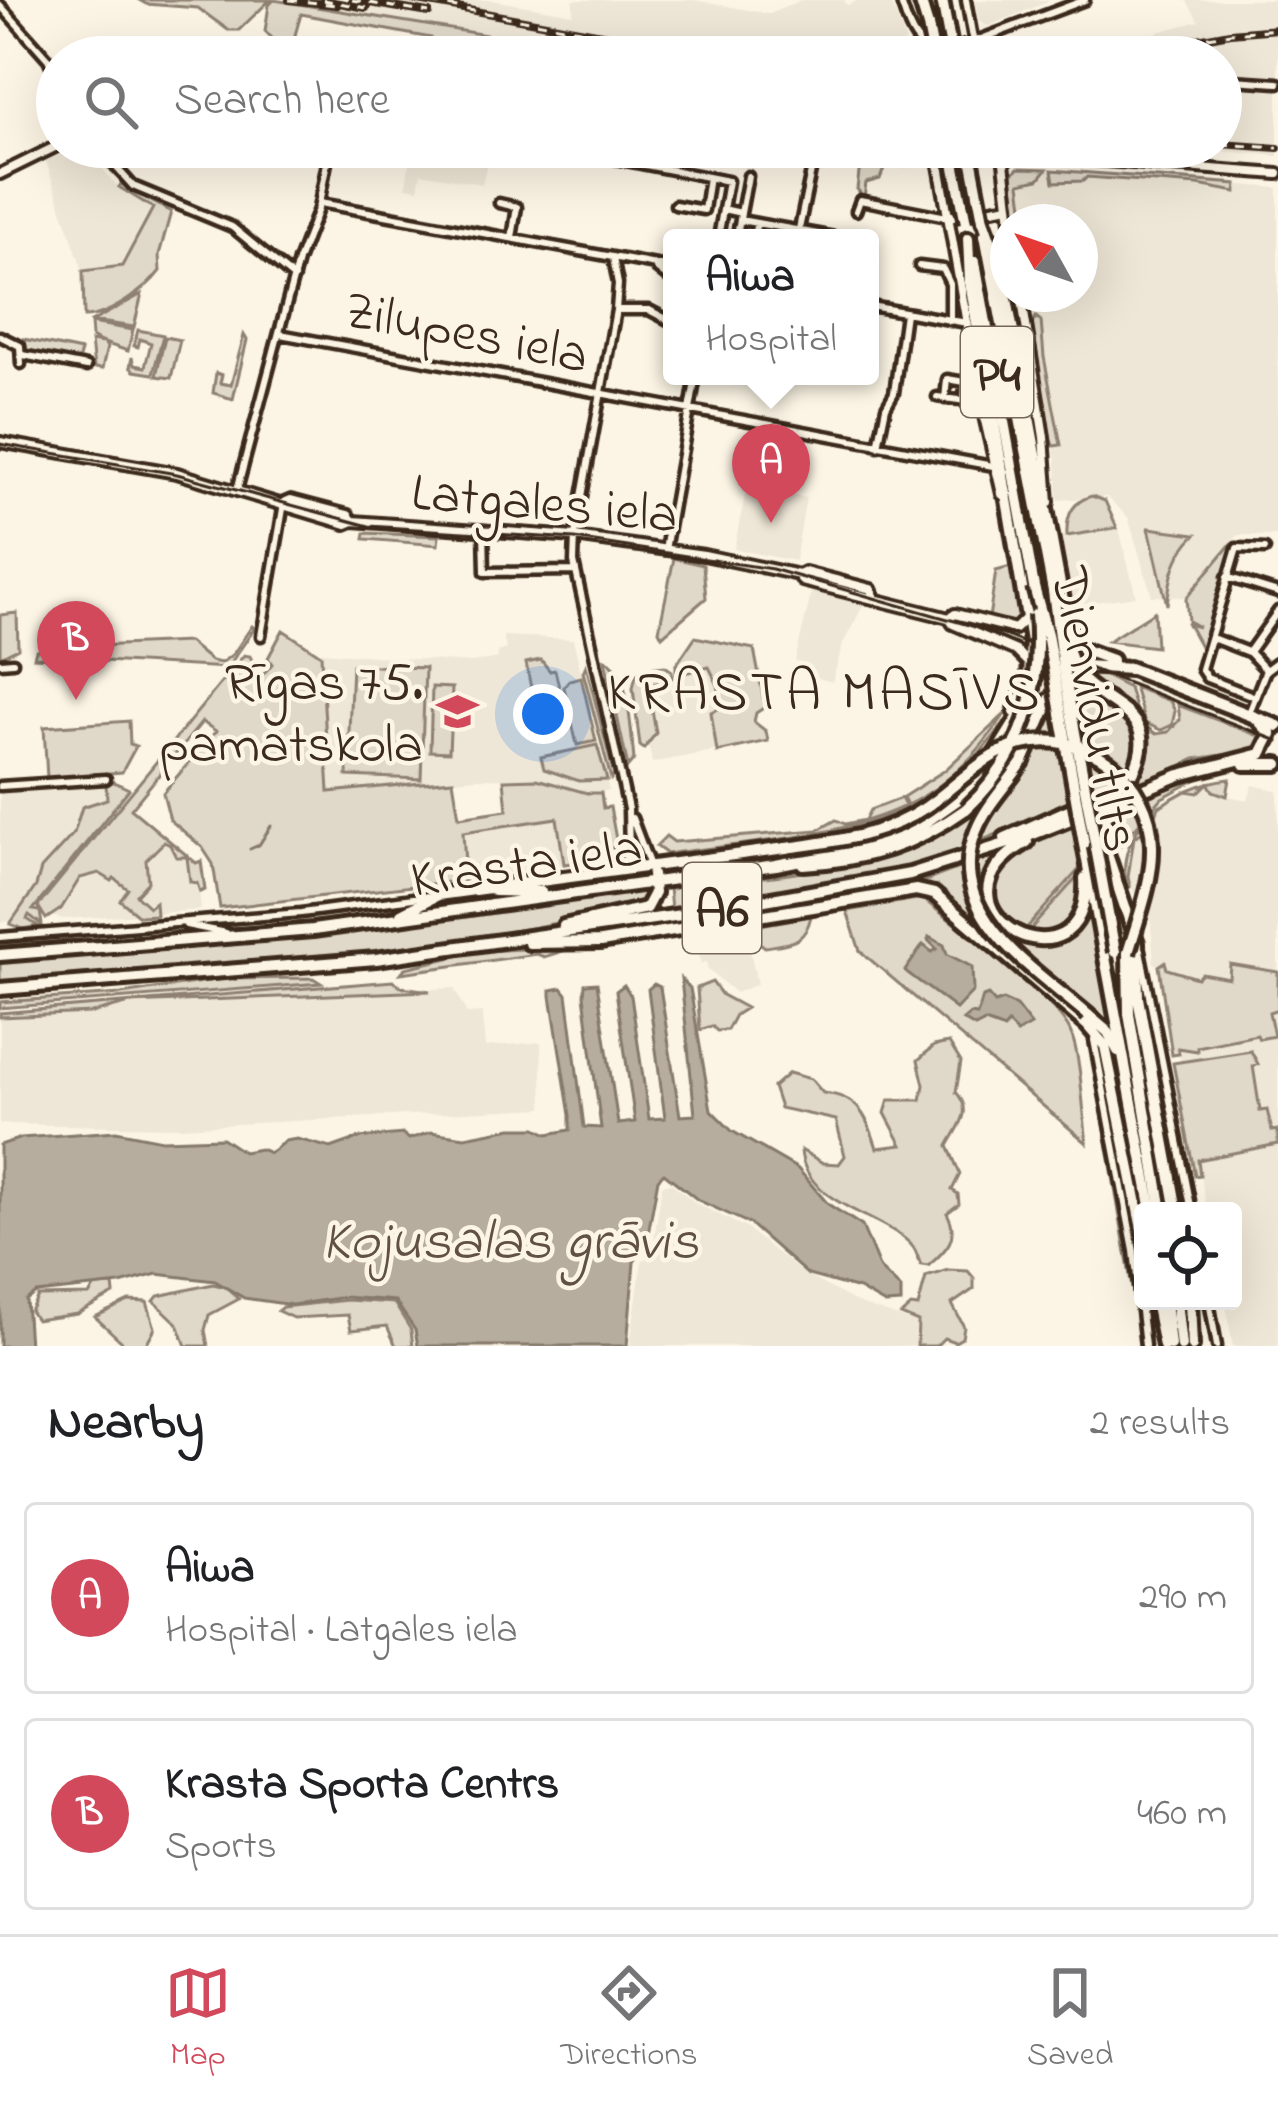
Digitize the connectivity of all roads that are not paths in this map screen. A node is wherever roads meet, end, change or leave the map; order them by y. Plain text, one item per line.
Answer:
1 (900, 0) edge
2 (922, 0) edge
3 (945, 0) edge
4 (966, 0) edge
5 (1084, 0) edge
6 (0, 5) edge
7 (914, 36) edge
8 (930, 36) edge
9 (949, 36) edge
10 (973, 36) edge
11 (994, 36) edge
12 (36, 46) edge
13 (1242, 81) edge
14 (1278, 83) edge
15 (36, 156) edge
16 (116, 168) edge
17 (326, 168) edge
18 (662, 168) edge
19 (812, 168) edge
20 (939, 168) edge
21 (955, 168) edge
22 (974, 168) edge
23 (1005, 168) edge
24 (1196, 168) edge
25 (0, 174) edge
26 (1278, 174) edge
27 (748, 176) dead end
28 (709, 177) junction
29 (320, 203) junction
30 (499, 203) dead end
31 (1009, 204) edge
32 (675, 205) dead end
33 (723, 209) junction
34 (990, 209) edge
35 (856, 211) dead end
36 (741, 216) junction
37 (947, 217) junction
38 (983, 220) junction
39 (757, 223) junction
40 (720, 229) edge
41 (738, 229) edge
42 (755, 229) edge
43 (793, 229) edge
44 (799, 229) edge
45 (512, 238) junction
46 (968, 238) junction
47 (613, 258) junction
48 (653, 265) junction
49 (919, 266) dead end
50 (663, 267) edge
51 (663, 273) edge
52 (294, 278) junction
53 (879, 308) edge
54 (616, 310) junction
55 (1024, 312) edge
56 (905, 313) junction
57 (663, 317) edge
58 (950, 321) junction
59 (967, 323) junction
60 (280, 334) junction
61 (0, 336) edge
62 (86, 367) dead end
63 (694, 385) edge
64 (600, 396) junction
65 (964, 402) junction
66 (981, 403) junction
67 (690, 412) junction
68 (0, 442) edge
69 (878, 446) junction
70 (993, 466) junction
71 (237, 490) junction
72 (284, 503) junction
73 (1028, 505) junction
74 (1050, 516) junction
75 (1009, 520) junction
76 (484, 530) junction
77 (575, 537) junction
78 (1265, 548) dead end
79 (665, 550) junction
80 (576, 571) junction
81 (1227, 577) junction
82 (1028, 590) junction
83 (1278, 593) edge
84 (1058, 595) junction
85 (1278, 611) edge
86 (949, 618) junction
87 (1026, 618) junction
88 (261, 636) dead end
89 (1212, 638) junction
90 (1249, 652) junction
91 (1278, 661) edge
92 (13, 662) dead end
93 (0, 663) edge
94 (1030, 666) junction
95 (1130, 669) junction
96 (1268, 669) junction
97 (1278, 674) edge
98 (1228, 686) junction
99 (1253, 696) junction
100 (1218, 702) junction
101 (1252, 716) junction
102 (1278, 726) edge
103 (1010, 727) junction
104 (1229, 764) junction
105 (1278, 764) edge
106 (106, 779) dead end
107 (0, 786) edge
108 (1148, 789) junction
109 (628, 809) junction
110 (1056, 824) junction
111 (1084, 844) junction
112 (981, 851) junction
113 (776, 865) junction
114 (948, 865) junction
115 (650, 866) junction
116 (616, 871) junction
117 (653, 881) junction
118 (476, 889) junction
119 (586, 891) junction
120 (438, 895) junction
121 (869, 898) junction
122 (386, 920) junction
123 (180, 923) junction
124 (248, 935) junction
125 (0, 938) edge
126 (496, 942) junction
127 (1121, 951) junction
128 (0, 952) edge
129 (0, 989) edge
130 (1085, 1018) junction
131 (1135, 1118) junction
132 (1137, 1202) edge
133 (1150, 1202) edge
134 (1160, 1202) edge
135 (1175, 1202) edge
136 (1190, 1202) edge
137 (1157, 1310) edge
138 (1166, 1310) edge
139 (1177, 1310) edge
140 (1190, 1310) edge
141 (1211, 1310) edge
142 (1145, 1346) edge
143 (1167, 1346) edge
144 (1181, 1346) edge
145 (1192, 1346) edge
146 (1217, 1346) edge

1 - 7 street
2 - 8 highway, bridge
3 - 9 highway, bridge
4 - 10 street
5 - 11 street
6 - 12 street
13 - 14 street
15 - 25 street
16 - 52 street, Zilupes iela
17 - 29 street
18 - 28 street
19 - 44 street
20 - 37 street
21 - 46 highway, Dienvidu tilts / P4, bridge
22 - 38 highway, P4, bridge
23 - 31 street
24 - 26 street
27 - 36 street
28 - 32 street
28 - 33 street
29 - 45 street
29 - 52 street
30 - 45 street
33 - 36 street
33 - 40 street
34 - 37 street
35 - 37 street
36 - 39 street
36 - 41 street
37 - 59 street
38 - 73 highway, Dienvidu tilts / P4
38 - 74 highway
39 - 42 street
39 - 43 street
45 - 47 street
46 - 73 highway, Dienvidu tilts / P4
46 - 75 highway
47 - 48 street
47 - 54 street
48 - 50 street
48 - 51 street
49 - 58 street
52 - 60 street
53 - 56 street
54 - 57 street
54 - 64 street
55 - 74 street
56 - 58 street
56 - 69 street
58 - 59 street
59 - 66 street
60 - 64 street, Zilupes iela
60 - 71 street
61 - 62 street
63 - 67 street
64 - 67 street, Zilupes iela
64 - 77 street
65 - 65 street
65 - 66 street
66 - 70 street
67 - 69 street, Zilupes iela
67 - 79 street
68 - 71 street, Latgales iela
69 - 70 street, Zilupes iela
70 - 75 street
71 - 72 street, Latgales iela
72 - 76 street, Latgales iela
72 - 88 street
73 - 82 highway, Dienvidu tilts / P4
73 - 84 highway, Dienvidu tilts / P4
74 - 84 highway
75 - 82 highway
76 - 77 street, Latgales iela
76 - 80 street
77 - 79 street, Latgales iela
77 - 80 street
78 - 81 street
79 - 86 street, Latgales iela
80 - 109 street
81 - 83 street
81 - 89 street
82 - 84 highway
82 - 87 highway
82 - 111 highway, Dienvidu tilts, bridge
82 - 113 highway, P4, bridge
84 - 95 highway
84 - 112 highway, P4, bridge
84 - 127 highway, Dienvidu tilts, bridge
85 - 90 street
86 - 87 street, Latgales iela
86 - 94 street, Latgales iela
87 - 94 highway
89 - 90 street
89 - 98 street
90 - 96 street
91 - 96 street
92 - 93 street
94 - 103 highway
95 - 100 highway, A6
95 - 103 highway, Krasta iela / A6
95 - 130 highway, bridge
96 - 97 street
96 - 99 street
98 - 99 street
98 - 100 street
99 - 101 street
100 - 101 highway, A6
101 - 102 highway, A6
101 - 104 highway, A6
103 - 113 highway, Krasta iela / A6
104 - 105 highway, A6
104 - 108 highway, Krasta iela / A6
106 - 107 street
108 - 110 highway, Krasta iela / A6
108 - 127 highway
109 - 115 street
109 - 116 street
110 - 111 highway
110 - 112 highway, Krasta iela / A6
111 - 127 highway, Dienvidu tilts
112 - 114 highway, Krasta iela / A6
113 - 117 highway, Krasta iela / A6
114 - 121 highway
114 - 126 highway, Krasta iela / A6
115 - 116 highway
115 - 117 highway
115 - 127 highway, bridge
116 - 118 highway
117 - 119 highway, Krasta iela / A6
117 - 126 highway
118 - 119 highway
118 - 120 highway
119 - 122 highway, Krasta iela / A6
120 - 122 highway
120 - 123 street
121 - 126 highway
121 - 130 highway
122 - 124 highway, Krasta iela / A6
123 - 124 street
123 - 125 street
124 - 128 highway, Krasta iela / A6
126 - 129 highway, Krasta iela / A6
127 - 131 highway, Dienvidu tilts
127 - 134 highway
127 - 135 highway
127 - 136 street
130 - 131 highway
130 - 132 highway
130 - 142 street
131 - 133 highway, Dienvidu tilts
137 - 143 highway
138 - 143 highway
139 - 144 highway
140 - 145 highway
141 - 146 street

